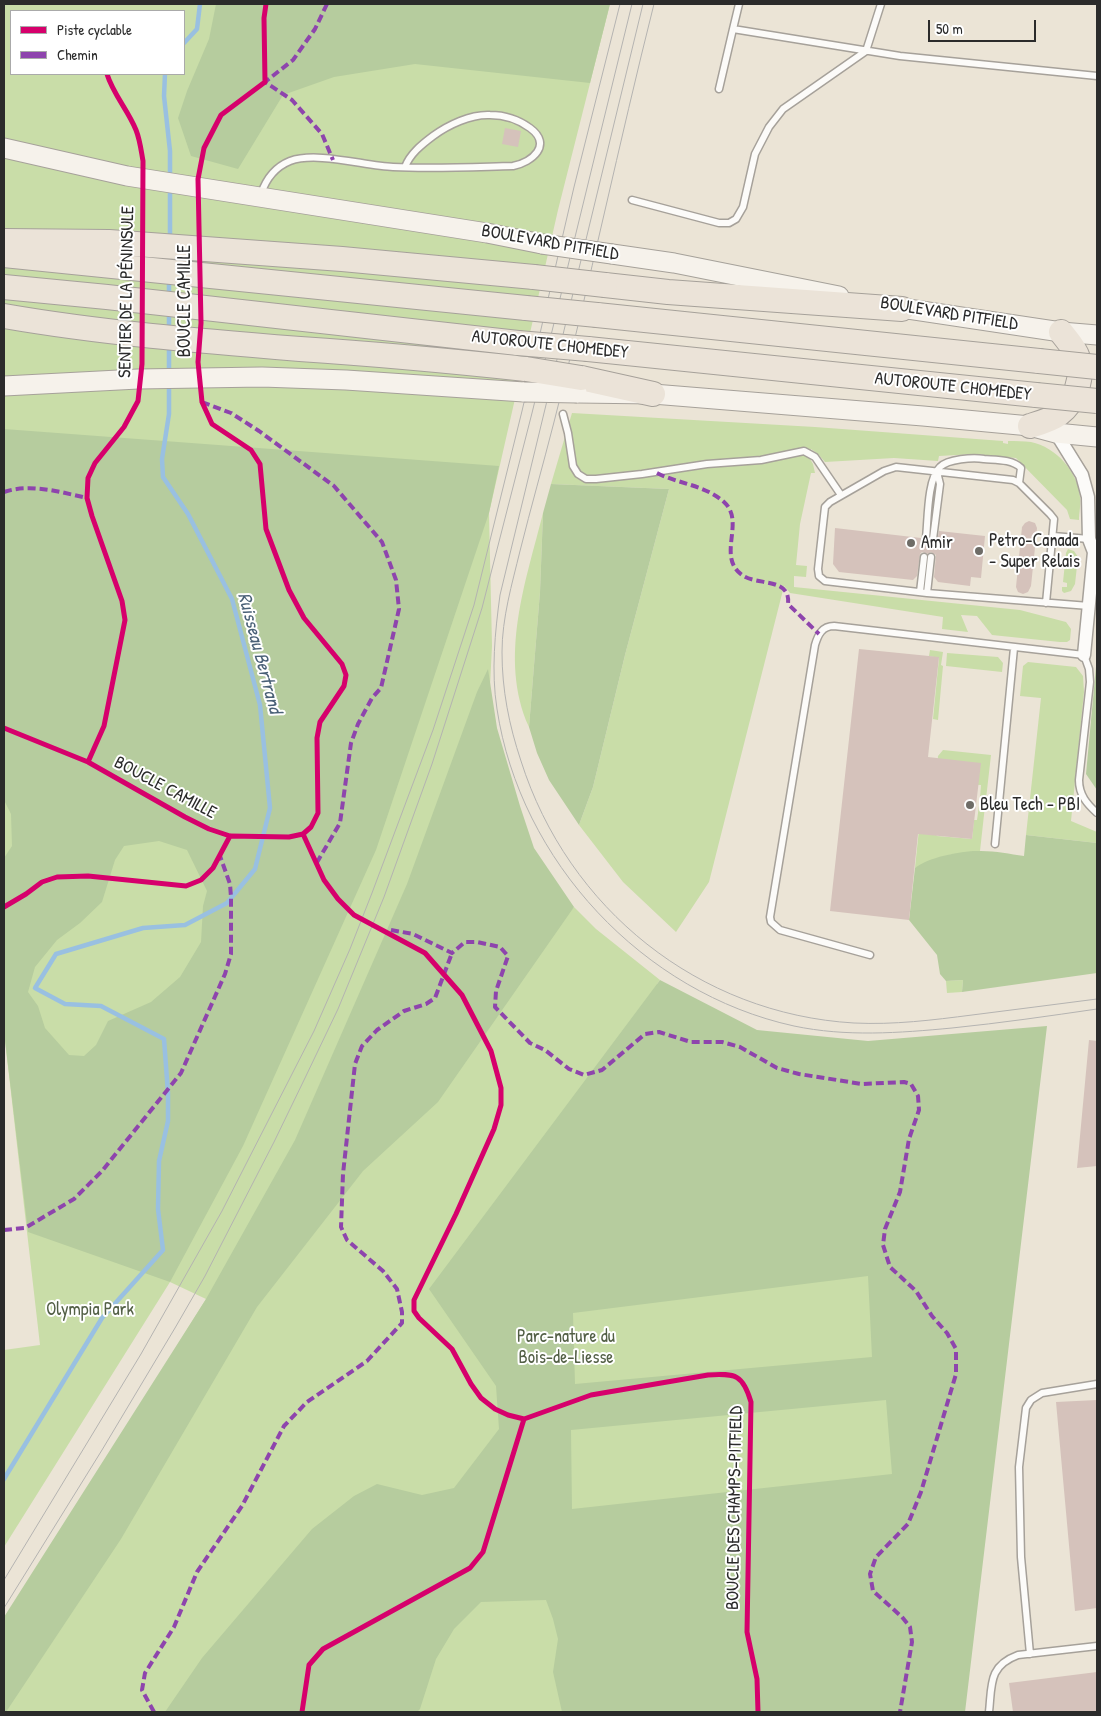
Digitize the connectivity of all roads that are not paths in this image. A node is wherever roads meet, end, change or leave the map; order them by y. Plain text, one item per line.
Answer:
1 (739, 4) edge
2 (881, 4) edge
3 (733, 29) junction
4 (866, 51) junction
5 (1097, 76) edge
6 (719, 89) dead end
7 (4, 148) edge
8 (405, 167) junction
9 (260, 198) junction
10 (632, 200) dead end
11 (4, 241) edge
12 (4, 256) edge
13 (4, 287) edge
14 (902, 308) junction
15 (4, 316) edge
16 (1061, 332) junction
17 (1097, 335) edge
18 (1097, 367) edge
19 (4, 386) edge
20 (579, 386) junction
21 (653, 394) joint
22 (1097, 402) edge
23 (563, 414) dead end
24 (1030, 426) junction
25 (1056, 433) junction
26 (1095, 434) edge
27 (937, 471) junction
28 (1019, 483) junction
29 (841, 495) junction
30 (1053, 536) junction
31 (929, 538) dead end
32 (1093, 539) edge
33 (928, 557) dead end
34 (924, 593) junction
35 (1046, 604) junction
36 (1089, 606) junction
37 (1014, 648) junction
38 (1084, 655) junction
39 (1097, 813) edge
40 (995, 844) dead end
41 (870, 955) dead end
42 (1097, 1384) edge
43 (1097, 1646) edge
44 (1030, 1654) junction
45 (989, 1712) edge

1 - 3 lane
2 - 4 lane
3 - 4 lane
3 - 6 lane
4 - 5 lane
4 - 10 lane
7 - 9 main road, BOULEVARD PITFIELD
8 - 8 lane
8 - 9 lane
9 - 14 main road, BOULEVARD PITFIELD, bridge
11 - 14 highway, bridge
12 - 18 highway, AUTOROUTE CHOMEDEY, bridge
13 - 22 highway, AUTOROUTE CHOMEDEY, bridge
14 - 16 main road, BOULEVARD PITFIELD
15 - 20 highway, bridge
16 - 17 main road, BOULEVARD PITFIELD
16 - 24 highway
19 - 20 main road, bridge
20 - 21 highway
21 - 24 main road
23 - 29 lane
24 - 25 main road
25 - 26 main road
25 - 32 street
27 - 28 lane
27 - 28 lane
27 - 29 lane
27 - 31 lane
28 - 30 lane
29 - 34 lane
30 - 32 lane
30 - 35 lane
32 - 36 street
33 - 34 lane
34 - 35 lane
35 - 36 lane
36 - 38 street
37 - 38 lane
37 - 40 lane
37 - 41 lane
38 - 39 lane
42 - 44 lane
43 - 44 lane
44 - 45 lane

